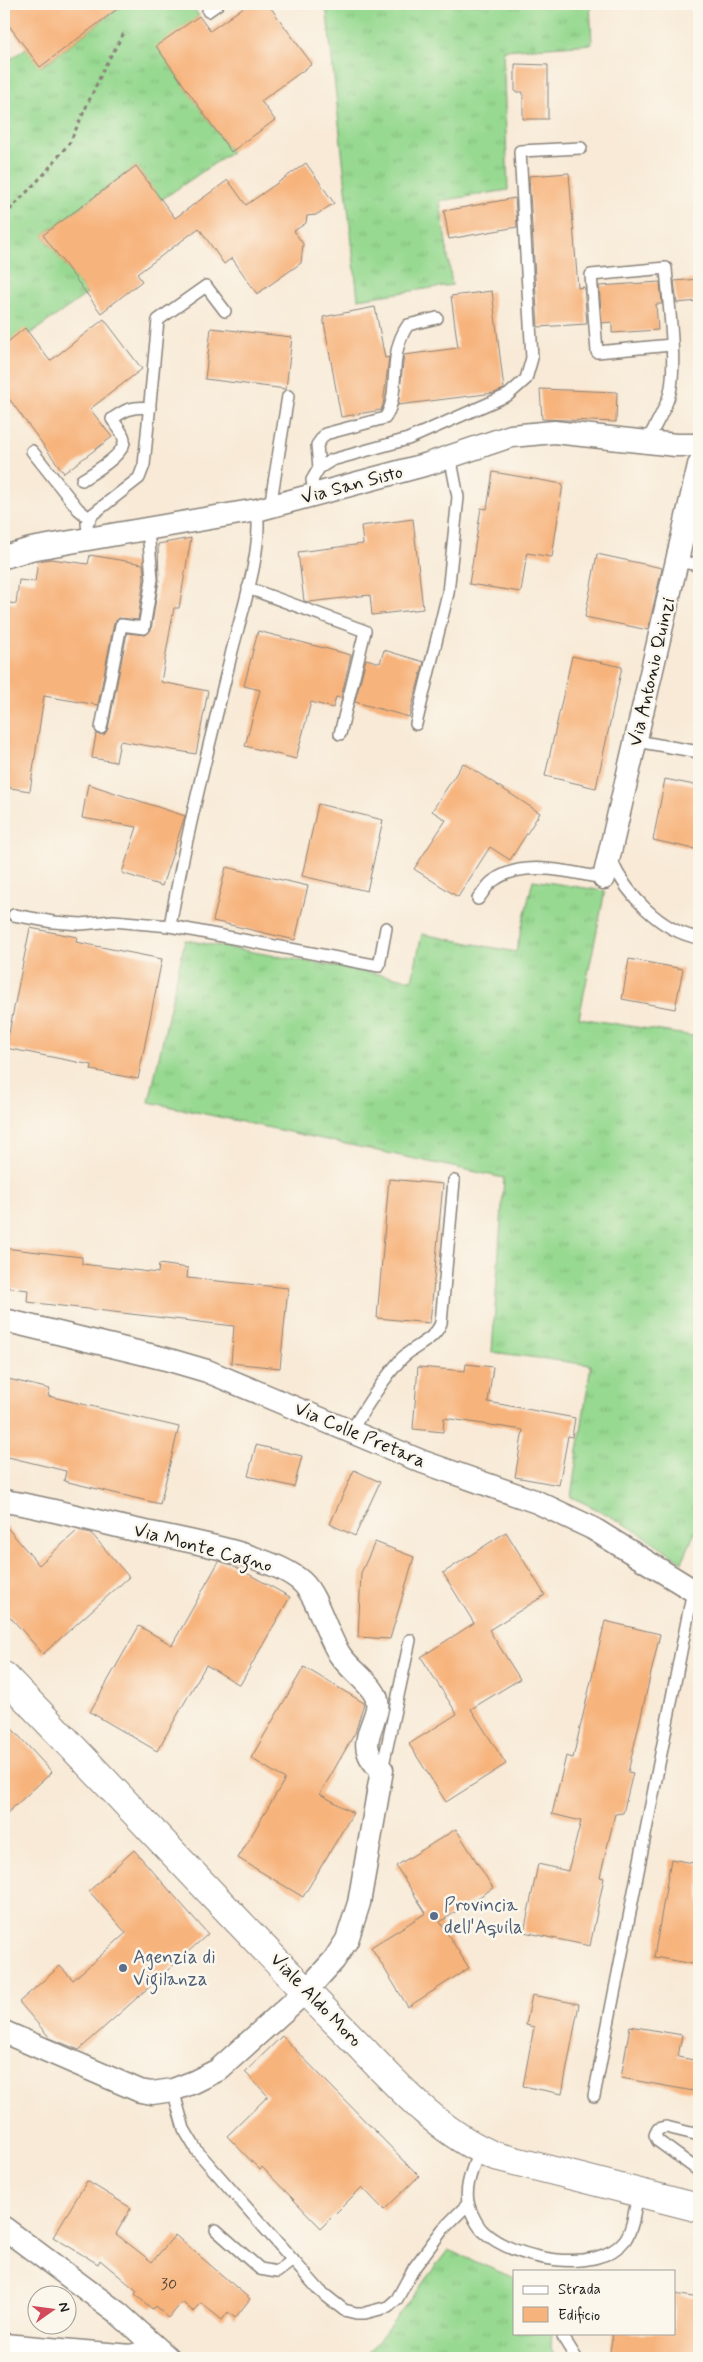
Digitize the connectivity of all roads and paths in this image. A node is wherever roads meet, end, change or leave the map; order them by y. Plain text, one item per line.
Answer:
1 (218, 4) edge
2 (208, 11) dead end
3 (124, 33) dead end
4 (581, 148) dead end
5 (4, 216) edge
6 (225, 311) dead end
7 (437, 318) dead end
8 (671, 345) junction
9 (288, 396) dead end
10 (150, 408) junction
11 (647, 442) junction
12 (699, 445) edge
13 (32, 451) dead end
14 (450, 456) junction
15 (699, 465) edge
16 (319, 468) junction
17 (82, 480) dead end
18 (315, 495) junction
19 (263, 508) junction
20 (90, 528) junction
21 (148, 528) junction
22 (4, 557) edge
23 (677, 562) junction
24 (699, 565) edge
25 (248, 588) junction
26 (416, 724) dead end
27 (101, 728) dead end
28 (340, 734) dead end
29 (636, 741) junction
30 (699, 752) edge
31 (609, 856) junction
32 (604, 878) joint
33 (478, 898) dead end
34 (14, 915) dead end
35 (170, 926) junction
36 (386, 928) dead end
37 (699, 938) edge
38 (454, 1181) dead end
39 (4, 1320) edge
40 (351, 1431) junction
41 (6, 1501) edge
42 (696, 1592) edge
43 (410, 1640) dead end
44 (4, 1676) edge
45 (382, 1770) junction
46 (306, 1991) junction
47 (4, 2032) edge
48 (173, 2090) junction
49 (594, 2096) dead end
50 (699, 2135) edge
51 (479, 2150) junction
52 (699, 2171) edge
53 (638, 2192) junction
54 (468, 2204) junction
55 (699, 2208) edge
56 (4, 2228) edge
57 (216, 2230) dead end
58 (293, 2260) junction
59 (574, 2265) edge
60 (564, 2334) edge
61 (4, 2344) edge
62 (160, 2351) edge
63 (576, 2358) edge

1 - 2 lane
3 - 5 path
4 - 16 lane
6 - 10 lane
7 - 16 lane
8 - 8 lane
8 - 11 lane
9 - 19 lane
10 - 17 lane
10 - 20 lane
11 - 12 street, Via San Sisto
11 - 14 street, Via San Sisto
13 - 20 lane
14 - 18 street, Via San Sisto
14 - 26 lane
15 - 23 street, Via Antonio Quinzi
16 - 18 lane
18 - 19 street, Via San Sisto
19 - 21 street, Via San Sisto
19 - 25 lane
20 - 21 street, Via San Sisto
20 - 22 street, Via San Sisto
21 - 27 lane
23 - 24 lane
23 - 29 street, Via Antonio Quinzi
25 - 28 lane
25 - 35 lane
29 - 30 lane
29 - 31 street, Via Antonio Quinzi
31 - 32 street, Via Antonio Quinzi
31 - 37 lane
32 - 33 lane
34 - 35 lane
35 - 36 lane
38 - 40 lane
39 - 40 street, Via Colle Pretara
40 - 42 street, Via Colle Pretara
41 - 45 street, Via Monte Cagno
42 - 49 lane
43 - 45 lane
44 - 46 street, Viale Aldo Moro
45 - 46 street
46 - 48 street
46 - 51 street, Viale Aldo Moro
47 - 48 street
48 - 58 lane
50 - 52 lane
51 - 53 street, Viale Aldo Moro
51 - 54 lane
53 - 55 street, Viale Aldo Moro
53 - 59 lane
54 - 58 lane
54 - 59 lane
56 - 62 street
57 - 58 lane
60 - 63 lane
61 - 62 street

